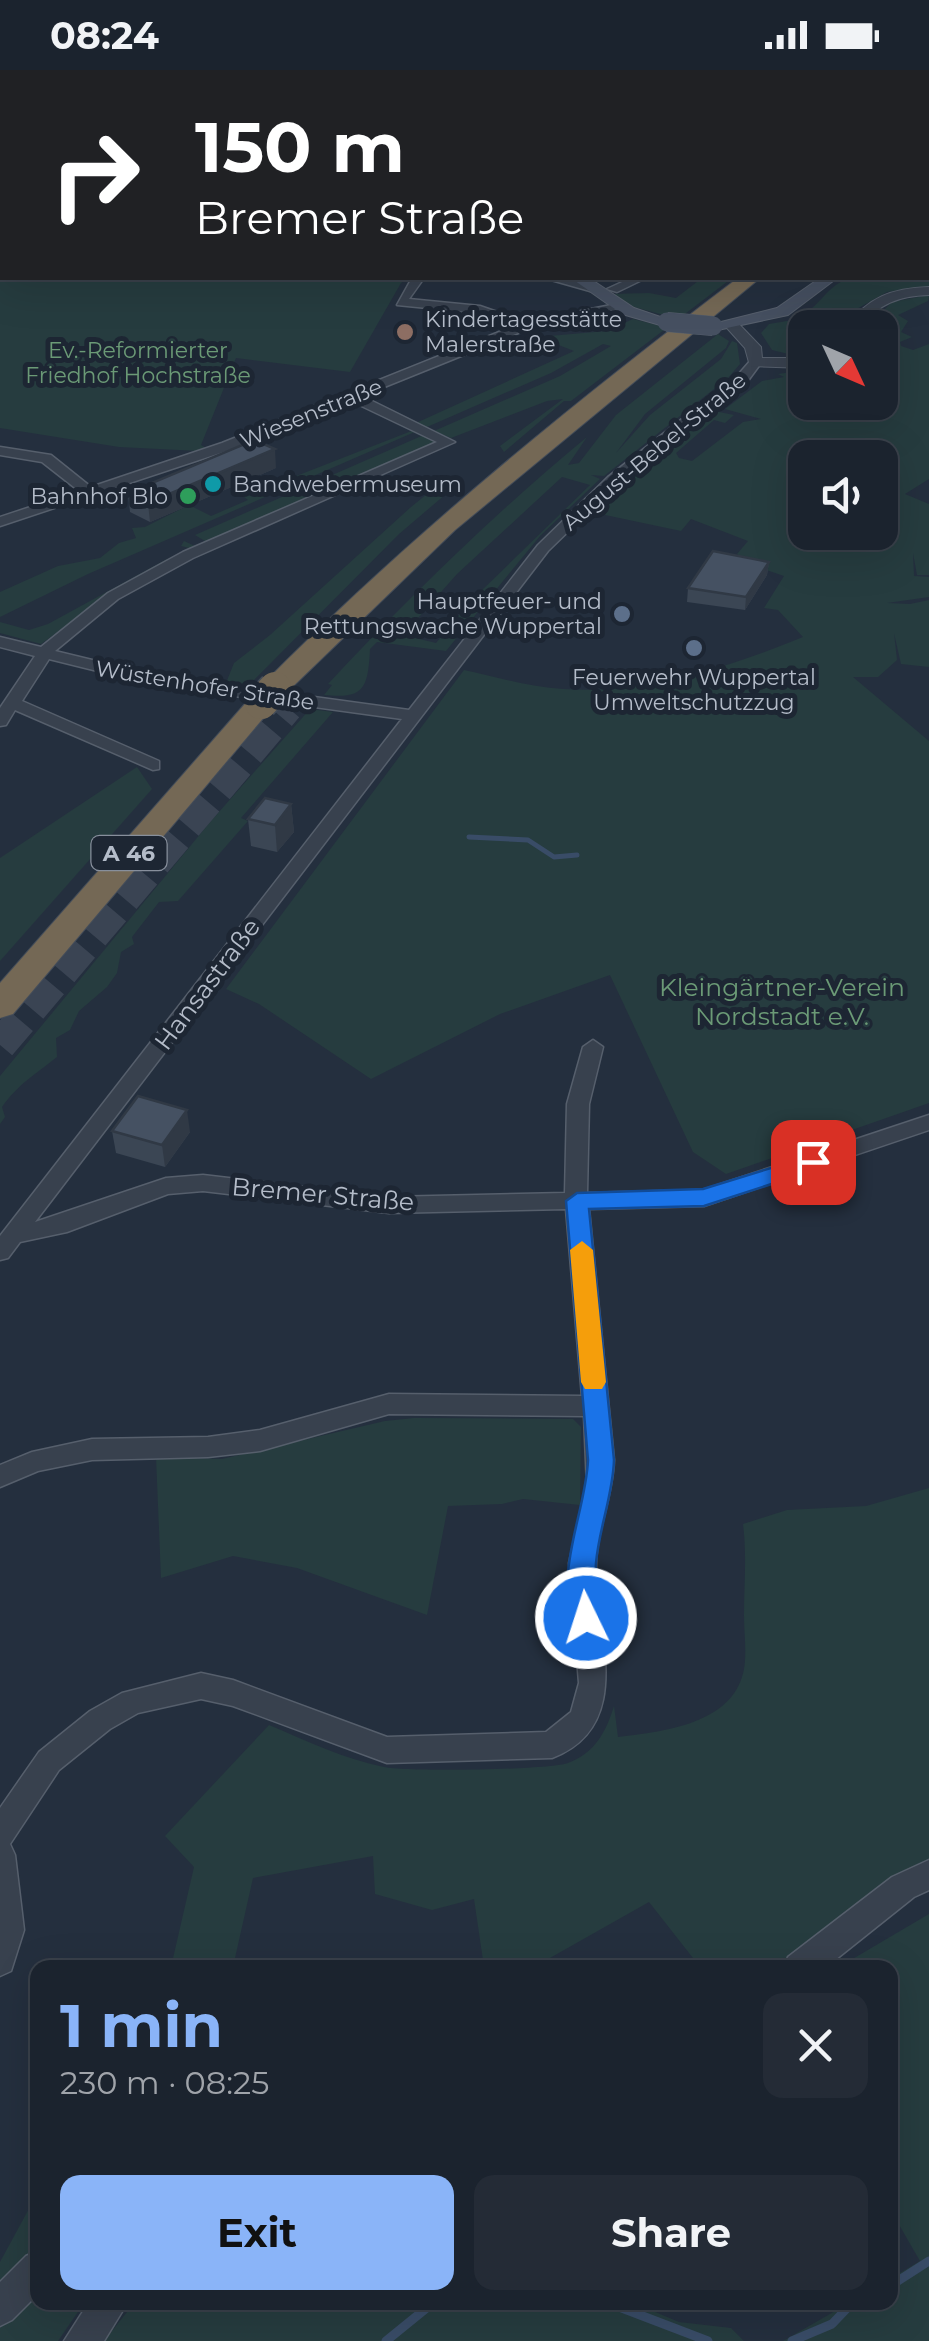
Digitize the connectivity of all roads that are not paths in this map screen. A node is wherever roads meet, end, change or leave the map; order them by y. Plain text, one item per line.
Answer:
1 (417, 280) edge
2 (560, 280) edge
3 (583, 280) edge
4 (634, 280) edge
5 (747, 280) edge
6 (770, 280) edge
7 (826, 280) edge
8 (605, 289) junction
9 (929, 291) edge
10 (621, 307) junction
11 (867, 310) edge
12 (732, 325) junction
13 (525, 326) junction
14 (755, 363) junction
15 (788, 363) edge
16 (354, 396) junction
17 (0, 451) edge
18 (91, 494) junction
19 (0, 522) edge
20 (0, 642) edge
21 (46, 654) junction
22 (281, 697) junction
23 (14, 703) junction
24 (412, 715) junction
25 (0, 722) edge
26 (153, 765) dead end
27 (0, 1006) edge
28 (593, 1046) dead end
29 (929, 1122) edge
30 (577, 1201) junction
31 (6, 1244) edge
32 (596, 1406) junction
33 (0, 1476) edge
34 (0, 1834) edge
35 (0, 1855) edge
36 (929, 1875) edge
37 (0, 1960) edge
38 (810, 1960) edge
39 (30, 2276) edge
40 (0, 2308) edge
41 (105, 2310) edge
42 (82, 2341) edge

1 - 13 street
2 - 8 street
3 - 8 main road
4 - 8 street
5 - 22 highway, A 46
6 - 22 highway, A 46
7 - 12 main road
8 - 10 main road
9 - 11 street
10 - 12 main road, bridge
10 - 13 street, Wiesenstraße
12 - 14 street, August-Bebel-Straße
13 - 16 street, Wiesenstraße
14 - 15 street
14 - 24 street, August-Bebel-Straße
16 - 18 street, Wiesenstraße
16 - 21 street
17 - 18 street
18 - 19 street, Wiesenstraße
20 - 21 street, Wüstenhofer Straße
21 - 23 street
21 - 24 street, Wüstenhofer Straße
22 - 27 highway, A 46
23 - 25 street
23 - 26 street
24 - 31 street, Hansastraße
28 - 30 street
29 - 30 street, Bremer Straße
30 - 31 street, Bremer Straße
30 - 32 street
32 - 33 street
32 - 34 street
35 - 37 street
36 - 38 street
39 - 40 street
41 - 42 street

